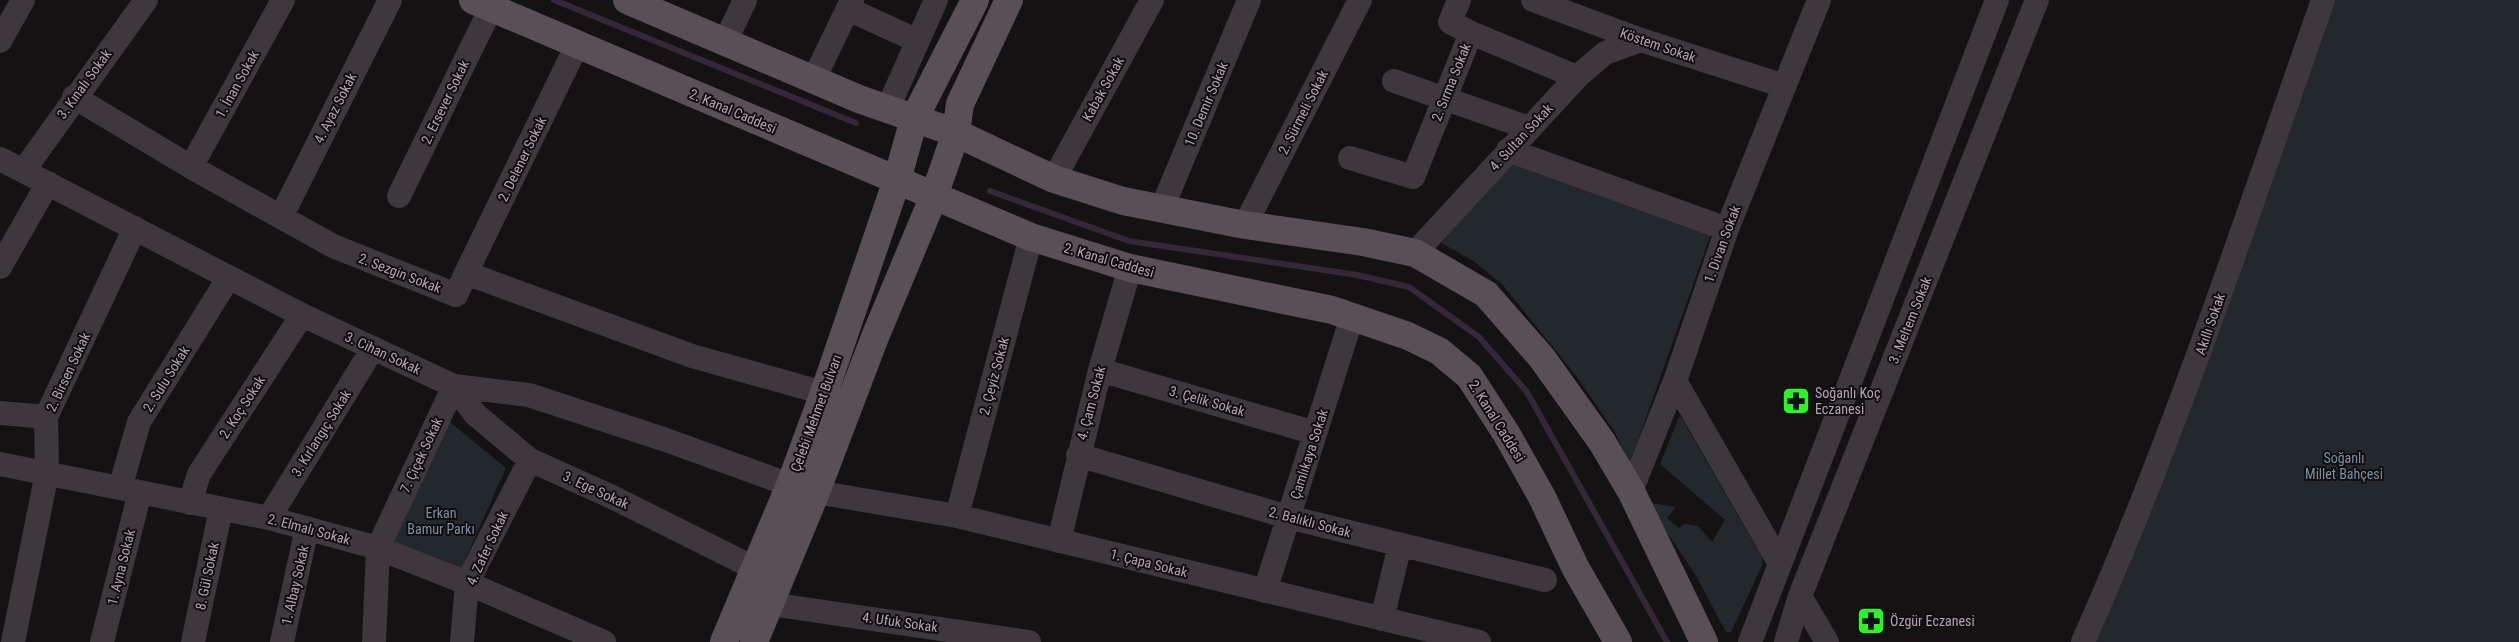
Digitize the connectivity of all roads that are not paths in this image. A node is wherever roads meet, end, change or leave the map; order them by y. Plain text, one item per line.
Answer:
1 (23, 0) edge
2 (146, 0) edge
3 (283, 0) edge
4 (390, 0) edge
5 (627, 0) edge
6 (745, 0) edge
7 (936, 0) edge
8 (974, 0) edge
9 (1009, 0) edge
10 (1152, 0) edge
11 (1249, 0) edge
12 (1360, 0) edge
13 (1459, 0) edge
14 (1533, 0) edge
15 (1819, 0) edge
16 (1997, 0) edge
17 (2037, 0) edge
18 (2323, 0) edge
19 (482, 4) edge
20 (850, 5) edge
21 (1471, 32) junction
22 (1641, 40) junction
23 (0, 41) edge
24 (918, 41) junction
25 (726, 42) junction
26 (577, 45) junction
27 (1577, 77) junction
28 (814, 79) junction
29 (1394, 81) dead end
30 (1784, 86) junction
31 (74, 97) junction
32 (1445, 98) junction
33 (887, 110) junction
34 (914, 119) junction
35 (1529, 128) junction
36 (956, 134) junction
37 (1508, 150) junction
38 (1350, 158) dead end
39 (0, 159) edge
40 (191, 167) junction
41 (24, 170) junction
42 (1054, 179) junction
43 (896, 180) junction
44 (48, 183) junction
45 (399, 196) dead end
46 (934, 196) junction
47 (1162, 208) junction
48 (280, 217) junction
49 (1245, 225) junction
50 (135, 228) junction
51 (1727, 229) junction
52 (1031, 237) junction
53 (1415, 253) junction
54 (0, 267) edge
55 (1130, 268) junction
56 (466, 273) junction
57 (229, 277) junction
58 (302, 315) junction
59 (1352, 317) junction
60 (373, 348) junction
61 (1100, 370) junction
62 (1675, 381) junction
63 (454, 386) junction
64 (824, 394) junction
65 (0, 413) edge
66 (46, 417) junction
67 (1315, 433) junction
68 (1078, 455) junction
69 (530, 460) junction
70 (0, 464) edge
71 (47, 473) junction
72 (790, 485) junction
73 (130, 490) junction
74 (1631, 491) junction
75 (816, 492) junction
76 (190, 503) junction
77 (221, 509) junction
78 (957, 516) junction
79 (1288, 517) junction
80 (269, 518) junction
81 (307, 528) junction
82 (1059, 541) junction
83 (1400, 544) junction
84 (378, 548) junction
85 (1779, 562) junction
86 (756, 568) junction
87 (1545, 580) dead end
88 (468, 583) junction
89 (1265, 591) junction
90 (1800, 596) junction
91 (770, 604) junction
92 (1382, 619) junction
93 (13, 642) edge
94 (102, 642) edge
95 (193, 642) edge
96 (282, 642) edge
97 (374, 642) edge
98 (462, 642) edge
99 (604, 642) edge
100 (724, 642) edge
101 (754, 642) edge
102 (1029, 642) edge
103 (1479, 642) edge
104 (1618, 642) edge
105 (1704, 642) edge
106 (1750, 642) edge
107 (1786, 642) edge
108 (1827, 642) edge
109 (2083, 642) edge

1 - 23 street
2 - 31 street, 3. Kınalı Sokak
3 - 40 street, 1. İnan Sokak
4 - 48 street, 4. Ayaz Sokak
5 - 25 main road
6 - 25 street
7 - 24 street
8 - 34 main road, Çelebi Mehmet Bulvarı
9 - 36 main road, Çelebi Mehmet Bulvarı
10 - 42 street, Kabak Sokak
11 - 47 street, 10. Demir Sokak
12 - 49 street, 2. Sürmeli Sokak
13 - 21 street
14 - 22 street, Köstem Sokak
15 - 30 street, 1. Divan Sokak
16 - 85 street
17 - 90 street, 3. Meltem Sokak
18 - 109 street, Akıllı Sokak
19 - 26 main road, 2. Kanal Caddesi
19 - 45 street, 2. Ersever Sokak
20 - 24 street
20 - 28 street
21 - 27 street, 2. Sırma Sokak
21 - 32 street, 2. Sırma Sokak
22 - 27 street, 4. Sultan Sokak
22 - 30 street, Köstem Sokak
24 - 33 street
25 - 28 main road
26 - 43 main road, 2. Kanal Caddesi
26 - 56 street, 2. Delener Sokak
27 - 35 street, 4. Sultan Sokak
28 - 33 main road
29 - 32 street
30 - 51 street, 1. Divan Sokak
31 - 40 street, 2. Sezgin Sokak
31 - 41 street, 3. Kınalı Sokak
32 - 35 street
32 - 38 street, 2. Sırma Sokak
33 - 34 main road
34 - 36 main road
34 - 43 main road, Çelebi Mehmet Bulvarı
35 - 37 street, 4. Sultan Sokak
36 - 42 main road
36 - 46 main road, Çelebi Mehmet Bulvarı
37 - 51 street
37 - 53 street, 4. Sultan Sokak
39 - 41 street, 3. Cihan Sokak
40 - 48 street, 2. Sezgin Sokak
41 - 44 street, 3. Cihan Sokak
42 - 47 main road
43 - 46 main road, 2. Kanal Caddesi
43 - 64 main road, Çelebi Mehmet Bulvarı
44 - 50 street, 3. Cihan Sokak
44 - 54 street
46 - 52 main road, 2. Kanal Caddesi
46 - 75 main road, Çelebi Mehmet Bulvarı
47 - 49 main road
48 - 56 street, 2. Sezgin Sokak
49 - 53 main road
50 - 57 street, 3. Cihan Sokak
50 - 66 street, 2. Birsen Sokak
51 - 62 street, 1. Divan Sokak
52 - 55 main road, 2. Kanal Caddesi
52 - 78 street, 2. Çeyiz Sokak
53 - 74 main road
55 - 59 main road, 2. Kanal Caddesi
55 - 61 street, 4. Çam Sokak
56 - 64 street
57 - 58 street, 3. Cihan Sokak
57 - 73 street, 2. Sulu Sokak
58 - 60 street, 3. Cihan Sokak
58 - 76 street, 2. Koç Sokak
59 - 67 street, Çamlıkaya Sokak
59 - 104 main road, 2. Kanal Caddesi
60 - 63 street, 3. Cihan Sokak
60 - 80 street, 3. Kırlangıç Sokak
61 - 67 street, 3. Çelik Sokak
61 - 68 street, 4. Çam Sokak
62 - 74 street, 1. Divan Sokak
62 - 85 street
63 - 69 street, 3. Ege Sokak
63 - 72 street, 3. Cihan Sokak
63 - 84 street, 7. Çiçek Sokak
64 - 72 main road, Çelebi Mehmet Bulvarı
65 - 66 street
66 - 71 street, 2. Birsen Sokak
67 - 79 street, Çamlıkaya Sokak
68 - 79 street, 2. Balıklı Sokak
68 - 82 street, 4. Çam Sokak
69 - 86 street, 3. Ege Sokak
69 - 88 street, 4. Zafer Sokak
70 - 71 street, 2. Elmalı Sokak
71 - 73 street, 2. Elmalı Sokak
71 - 93 street, 2. Birsen Sokak
72 - 86 main road, Çelebi Mehmet Bulvarı
73 - 76 street, 2. Elmalı Sokak
73 - 94 street, 1. Ayna Sokak
74 - 105 main road
75 - 78 street, 1. Çapa Sokak
75 - 91 main road, Çelebi Mehmet Bulvarı
76 - 77 street, 2. Elmalı Sokak
77 - 80 street, 2. Elmalı Sokak
77 - 95 street, 8. Gül Sokak
78 - 82 street, 1. Çapa Sokak
79 - 83 street, 2. Balıklı Sokak
79 - 89 street, Çamlıkaya Sokak
80 - 81 street, 2. Elmalı Sokak
81 - 84 street, 2. Elmalı Sokak
81 - 96 street, 1. Albay Sokak
82 - 89 street, 1. Çapa Sokak
83 - 87 street, 2. Balıklı Sokak
83 - 92 street
84 - 88 street, 2. Elmalı Sokak
84 - 97 street, 7. Çiçek Sokak
85 - 106 street
86 - 100 main road, Çelebi Mehmet Bulvarı
88 - 98 street, 4. Zafer Sokak
88 - 99 street, 2. Elmalı Sokak
89 - 92 street, 1. Çapa Sokak
90 - 107 street, 3. Meltem Sokak
90 - 108 street
91 - 101 main road, Çelebi Mehmet Bulvarı
91 - 102 street, 4. Ufuk Sokak
92 - 103 street, 1. Çapa Sokak

